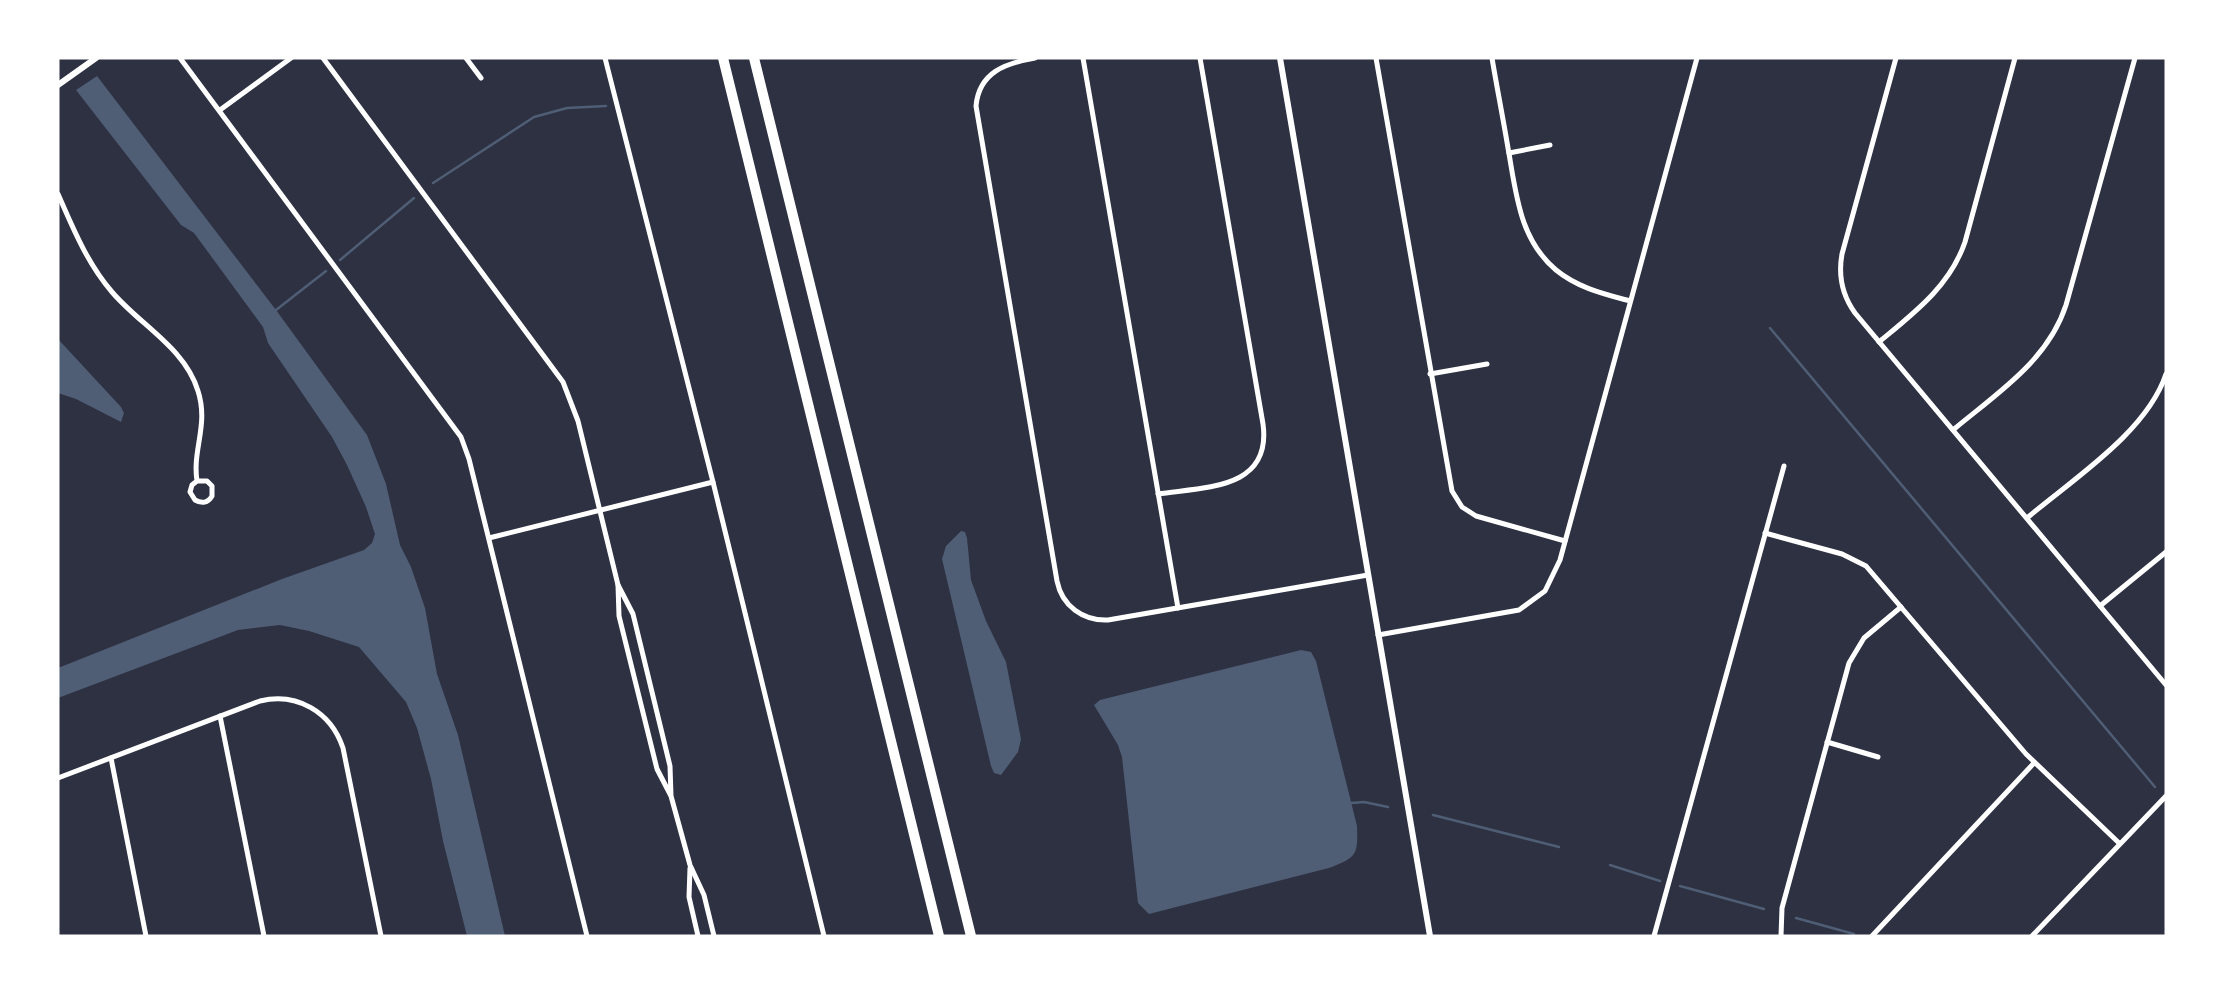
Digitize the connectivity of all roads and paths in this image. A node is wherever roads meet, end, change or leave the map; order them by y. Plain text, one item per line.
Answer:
1 (96, 58) edge
2 (180, 58) edge
3 (291, 58) edge
4 (323, 58) edge
5 (466, 58) edge
6 (606, 58) edge
7 (723, 58) edge
8 (754, 58) edge
9 (1035, 58) edge
10 (1083, 58) edge
11 (1200, 58) edge
12 (1280, 58) edge
13 (1376, 58) edge
14 (1492, 58) edge
15 (1697, 58) edge
16 (1896, 58) edge
17 (2015, 58) edge
18 (2134, 58) edge
19 (481, 78) dead end
20 (58, 85) edge
21 (220, 110) junction
22 (1550, 145) dead end
23 (1509, 152) junction
24 (58, 194) edge
25 (1630, 301) junction
26 (1880, 342) junction
27 (1487, 364) dead end
28 (1430, 374) junction
29 (2166, 374) edge
30 (1953, 430) junction
31 (1784, 466) dead end
32 (197, 481) junction
33 (713, 482) junction
34 (1158, 495) junction
35 (600, 512) junction
36 (2027, 517) junction
37 (1765, 533) junction
38 (489, 538) junction
39 (1565, 541) junction
40 (2166, 552) edge
41 (1368, 575) junction
42 (618, 585) junction
43 (2100, 606) junction
44 (1901, 607) junction
45 (1178, 608) junction
46 (1378, 635) junction
47 (2166, 685) edge
48 (220, 716) junction
49 (1827, 742) junction
50 (1878, 757) dead end
51 (111, 758) junction
52 (2034, 763) junction
53 (58, 778) edge
54 (671, 796) junction
55 (2166, 796) edge
56 (2119, 843) junction
57 (690, 865) junction
58 (146, 936) edge
59 (264, 936) edge
60 (381, 936) edge
61 (587, 936) edge
62 (698, 936) edge
63 (713, 936) edge
64 (824, 936) edge
65 (939, 936) edge
66 (971, 936) edge
67 (1430, 936) edge
68 (1654, 936) edge
69 (1781, 936) edge
70 (1872, 936) edge
71 (2032, 936) edge

1 - 20 street
2 - 21 street
3 - 21 street
4 - 35 street
5 - 19 street
6 - 33 street
7 - 65 highway
8 - 66 highway
9 - 45 street
10 - 34 street
11 - 34 street
12 - 41 street
13 - 28 street
14 - 23 street
15 - 25 street
16 - 26 street
17 - 26 street
18 - 30 street
21 - 38 street
22 - 23 street
23 - 25 street
24 - 32 street
25 - 39 street
26 - 30 street
27 - 28 street
28 - 39 street
29 - 36 street
30 - 36 street
31 - 37 street
32 - 32 street
33 - 35 street
33 - 64 street
34 - 45 street
35 - 38 street
35 - 42 street
36 - 43 street
37 - 44 street
37 - 68 street
38 - 61 street
39 - 46 street
40 - 43 street
41 - 45 street
41 - 46 street
42 - 54 street
42 - 54 street
43 - 47 street
44 - 49 street
44 - 52 street
46 - 67 street
48 - 51 street
48 - 59 street
48 - 60 street
49 - 50 street
49 - 69 street
51 - 53 street
51 - 58 street
52 - 56 street
52 - 70 street
54 - 57 street
55 - 56 street
56 - 71 street
57 - 62 street
57 - 63 street

